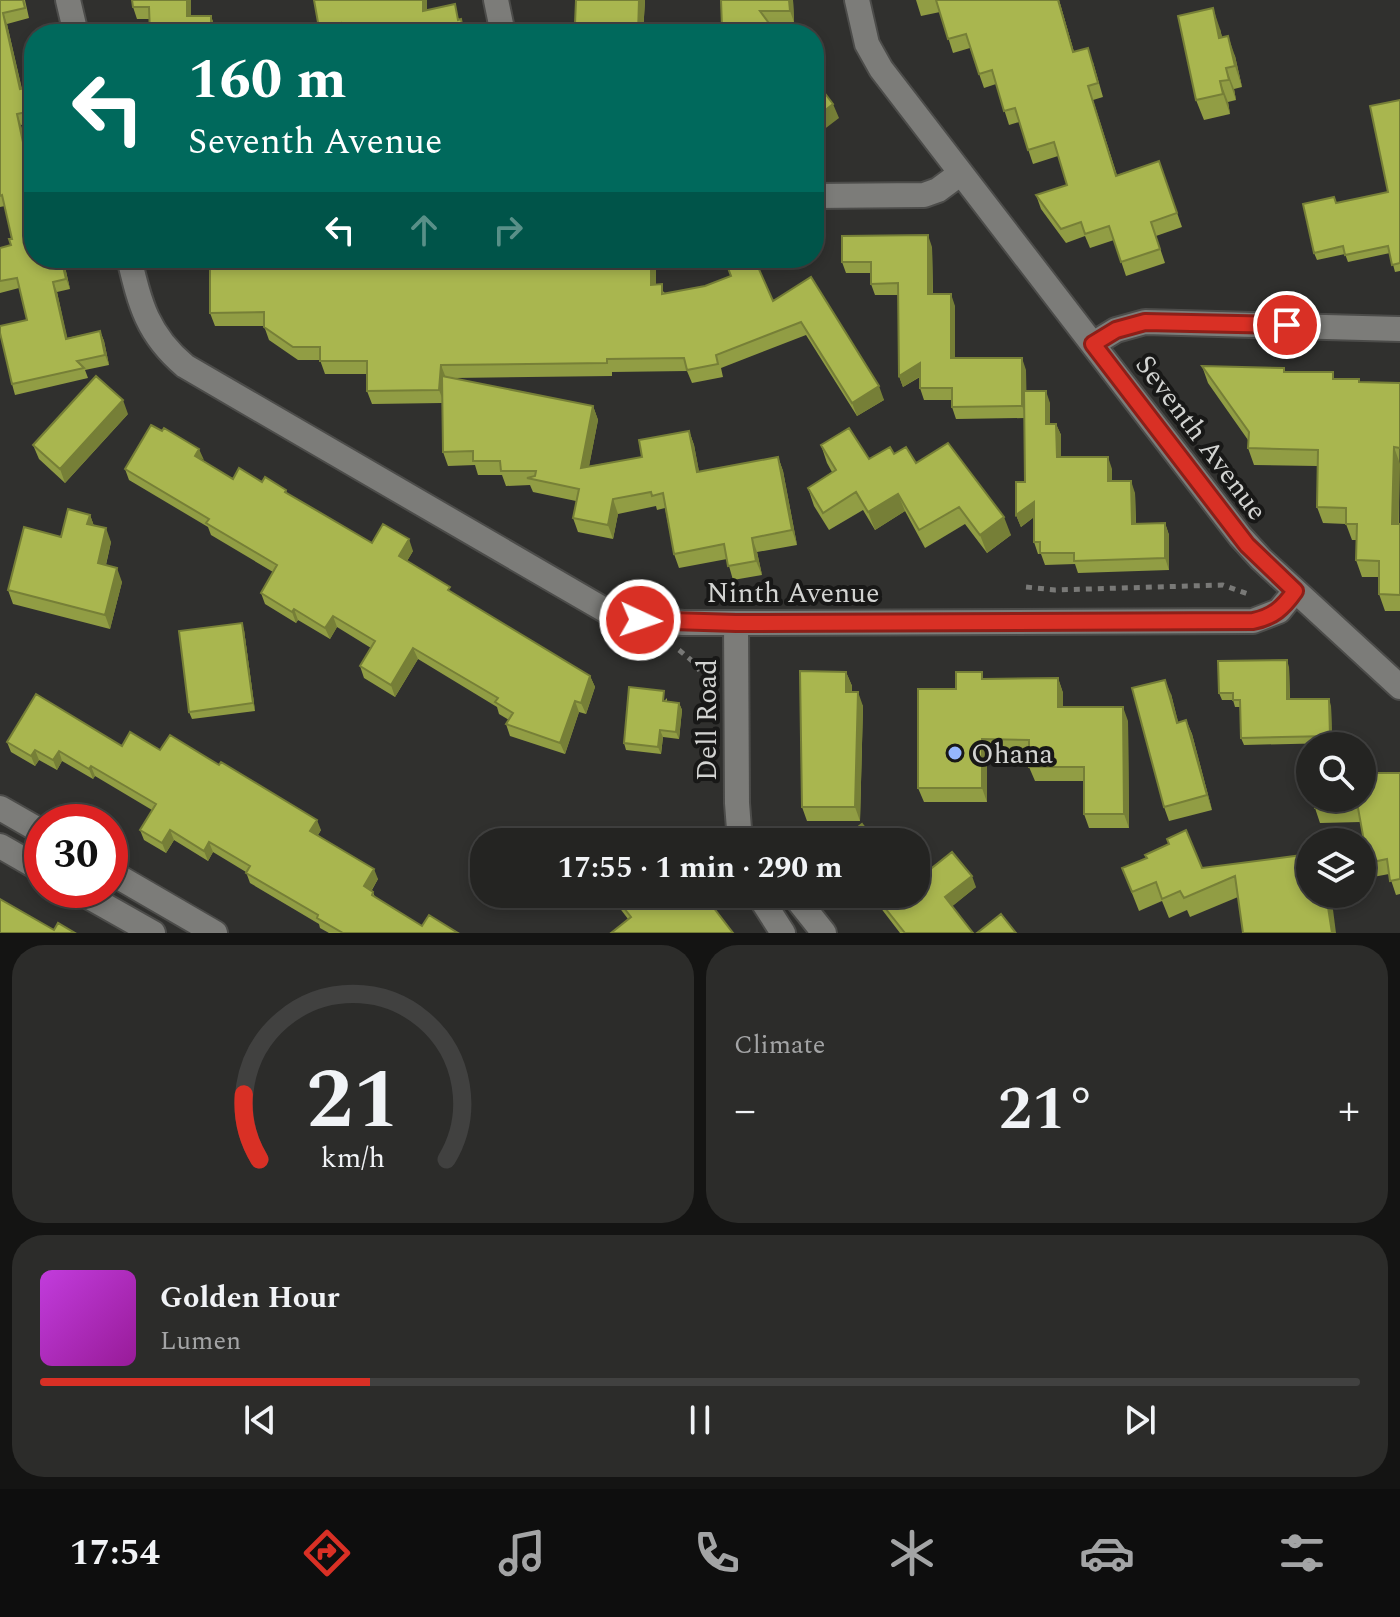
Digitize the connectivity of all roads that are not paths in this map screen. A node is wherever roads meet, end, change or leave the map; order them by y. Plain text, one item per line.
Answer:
1 (68, 0) edge
2 (496, 0) edge
3 (857, 0) edge
4 (74, 24) edge
5 (501, 24) edge
6 (961, 173) junction
7 (824, 196) edge
8 (131, 268) edge
9 (1400, 329) edge
10 (1093, 344) junction
11 (1295, 591) junction
12 (736, 623) junction
13 (1400, 687) edge
14 (0, 808) edge
15 (737, 817) junction
16 (24, 822) edge
17 (738, 828) edge
18 (744, 828) edge
19 (0, 846) edge
20 (24, 860) edge
21 (128, 882) edge
22 (109, 908) edge
23 (767, 908) edge
24 (804, 908) edge
25 (153, 933) edge
26 (215, 933) edge
27 (783, 933) edge
28 (824, 933) edge

1 - 4 street
2 - 5 street
3 - 6 street, Seventh Avenue
6 - 7 street
6 - 10 street, Seventh Avenue
8 - 12 street, Ninth Avenue
9 - 10 street
10 - 11 street, Seventh Avenue
11 - 12 street, Ninth Avenue
11 - 13 street, Seventh Avenue
12 - 15 street, Dell Road
14 - 16 street
15 - 17 street, Dell Road
15 - 18 street, Dell Road
19 - 20 street
21 - 26 street
22 - 25 street
23 - 27 street
24 - 28 street

